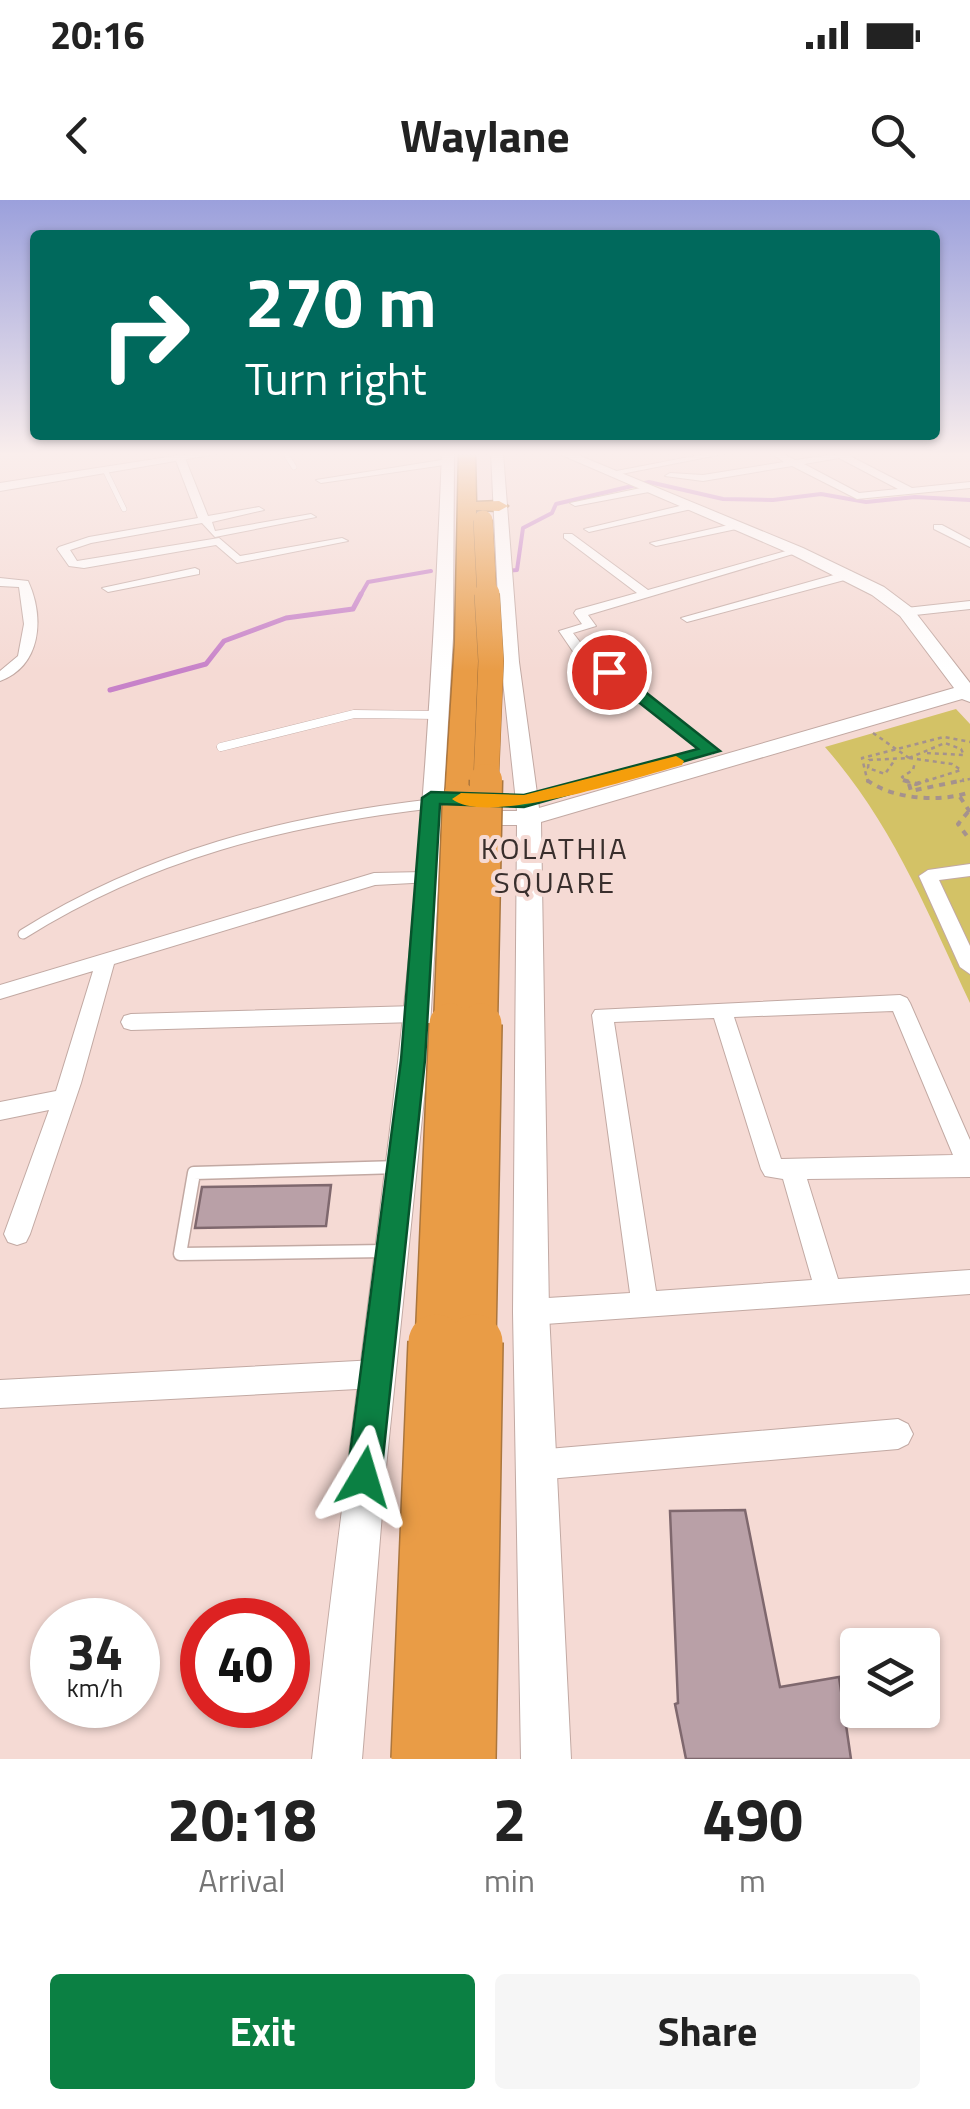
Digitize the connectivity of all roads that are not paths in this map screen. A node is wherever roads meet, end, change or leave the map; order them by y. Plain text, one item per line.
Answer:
1 (167, 526) edge
2 (209, 526) edge
3 (272, 526) edge
4 (471, 526) edge
5 (473, 526) edge
6 (476, 526) edge
7 (482, 526) edge
8 (604, 526) edge
9 (737, 526) joint
10 (938, 527) dead end
11 (589, 529) dead end
12 (568, 536) dead end
13 (217, 538) junction
14 (342, 541) dead end
15 (656, 543) dead end
16 (970, 544) edge
17 (796, 550) junction
18 (122, 558) junction
19 (195, 572) dead end
20 (848, 575) junction
21 (0, 582) edge
22 (137, 583) junction
23 (108, 588) dead end
24 (644, 592) junction
25 (970, 605) edge
26 (906, 612) junction
27 (687, 618) dead end
28 (579, 650) dead end
29 (609, 672) dead end
30 (0, 677) edge
31 (967, 687) edge
32 (438, 715) junction
33 (221, 747) dead end
34 (712, 751) junction
35 (430, 807) junction
36 (526, 809) junction
37 (970, 870) edge
38 (425, 878) junction
39 (23, 934) dead end
40 (106, 959) junction
41 (970, 967) edge
42 (0, 992) edge
43 (722, 1010) junction
44 (416, 1014) junction
45 (132, 1022) dead end
46 (64, 1098) junction
47 (0, 1112) edge
48 (970, 1166) edge
49 (400, 1167) junction
50 (792, 1169) junction
51 (17, 1234) dead end
52 (391, 1251) junction
53 (970, 1282) edge
54 (830, 1292) junction
55 (645, 1304) junction
56 (532, 1312) junction
57 (376, 1374) junction
58 (0, 1394) edge
59 (898, 1434) dead end
60 (536, 1465) junction
61 (336, 1759) edge
62 (419, 1759) edge
63 (468, 1759) edge
64 (546, 1759) edge

1 - 18 street
2 - 13 street
3 - 13 street
4 - 32 street
5 - 62 highway, bridge
6 - 63 highway, bridge
7 - 36 street
8 - 11 street
9 - 15 street
9 - 17 street
10 - 16 street
12 - 24 street
13 - 14 street
13 - 18 street
17 - 20 street
17 - 24 street
18 - 22 street
19 - 22 street
20 - 26 street
20 - 27 street
21 - 30 street
22 - 23 street
24 - 28 street
25 - 26 street
26 - 31 street
29 - 34 lane
31 - 34 street
31 - 36 street
32 - 33 lane
32 - 35 street
34 - 36 street
35 - 36 street
35 - 38 street
35 - 39 lane
36 - 56 street
37 - 41 street
38 - 40 street
38 - 44 street
40 - 42 street
40 - 46 street
43 - 48 street
43 - 50 street
43 - 55 street
44 - 45 street
44 - 49 street
46 - 47 street
46 - 51 street
48 - 50 street
49 - 52 street
49 - 52 lane
50 - 54 street
52 - 57 street
53 - 54 street
54 - 55 street
55 - 56 street
56 - 60 street
57 - 58 street
57 - 61 street
59 - 60 street
60 - 64 street

